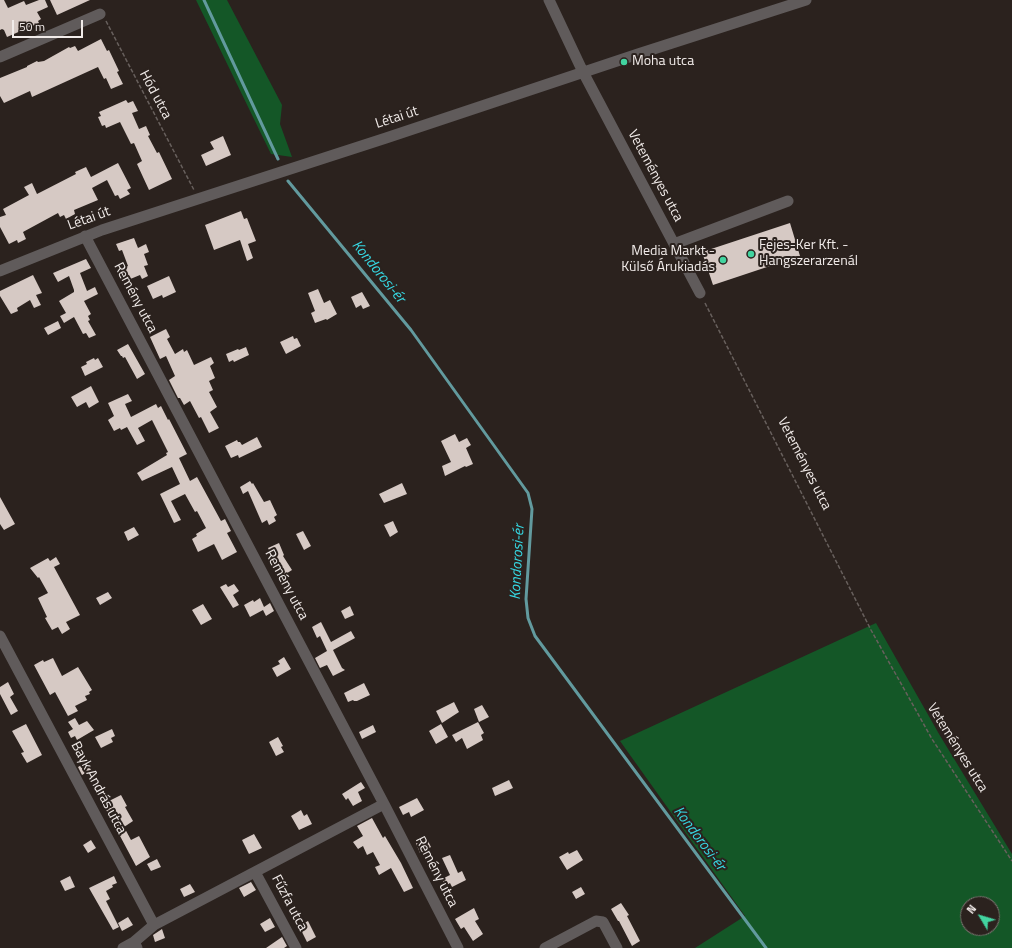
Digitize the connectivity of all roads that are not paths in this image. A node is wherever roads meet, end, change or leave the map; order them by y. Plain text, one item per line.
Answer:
1 (548, 0) edge
2 (806, 0) edge
3 (100, 14) road end
4 (0, 57) edge
5 (583, 72) junction
6 (788, 201) dead end
7 (85, 236) junction
8 (674, 244) junction
9 (0, 271) edge
10 (700, 293) road end
11 (0, 636) edge
12 (384, 804) junction
13 (255, 872) junction
14 (154, 925) junction
15 (135, 945) edge
16 (123, 948) edge
17 (296, 948) edge
18 (458, 948) edge
19 (545, 948) edge
20 (617, 948) edge

1 - 5 street
2 - 5 street, Létai út
3 - 4 street
5 - 7 street, Létai út
5 - 8 street, Veteményes utca
6 - 8 street
7 - 9 street, Létai út
7 - 12 street, Remény utca
8 - 10 street, Veteményes utca
11 - 14 street, Bayk András utca
12 - 13 street
12 - 18 street, Remény utca
13 - 14 street
13 - 17 street, Fűzfa utca
14 - 15 street
15 - 16 street
19 - 20 street

